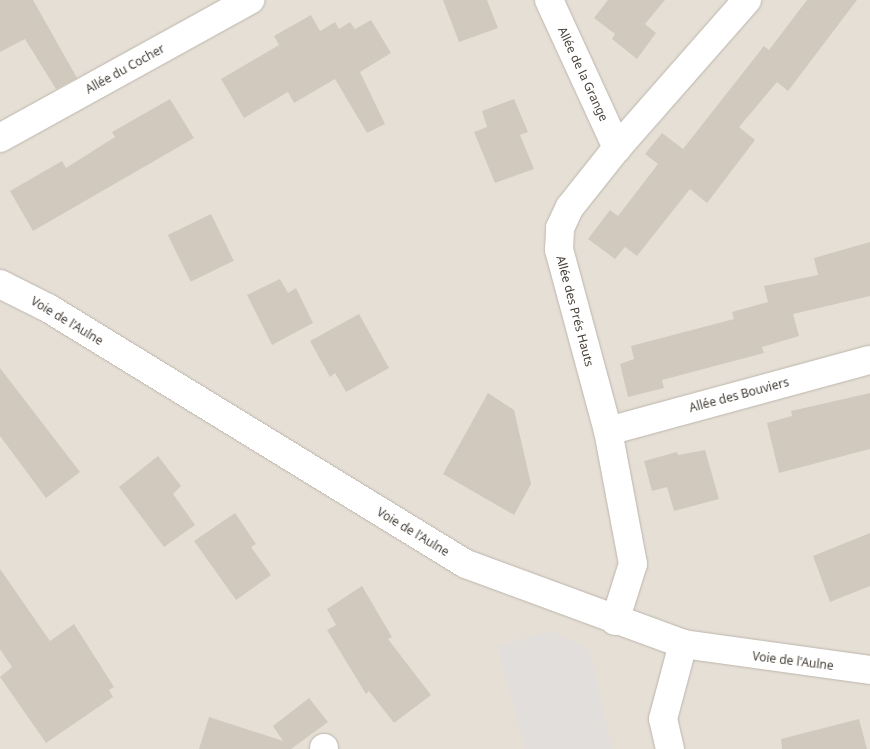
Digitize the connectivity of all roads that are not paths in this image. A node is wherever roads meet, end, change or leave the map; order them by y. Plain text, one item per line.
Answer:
1 (250, 0) edge
2 (549, 0) edge
3 (747, 0) edge
4 (0, 138) edge
5 (617, 148) junction
6 (0, 284) edge
7 (870, 360) edge
8 (608, 432) junction
9 (615, 621) junction
10 (683, 644) junction
11 (870, 670) edge
12 (670, 749) edge

1 - 4 street, Allée du Cocher
2 - 5 street, Allée de la Grange
3 - 5 street, Allée des Prés Hauts
5 - 8 street, Allée des Prés Hauts
6 - 9 street, Voie de l'Aulne
7 - 8 street, Allée des Bouviers
8 - 9 street, Allée des Prés Hauts
9 - 10 street, Voie de l'Aulne
10 - 11 street, Voie de l'Aulne
10 - 12 street

